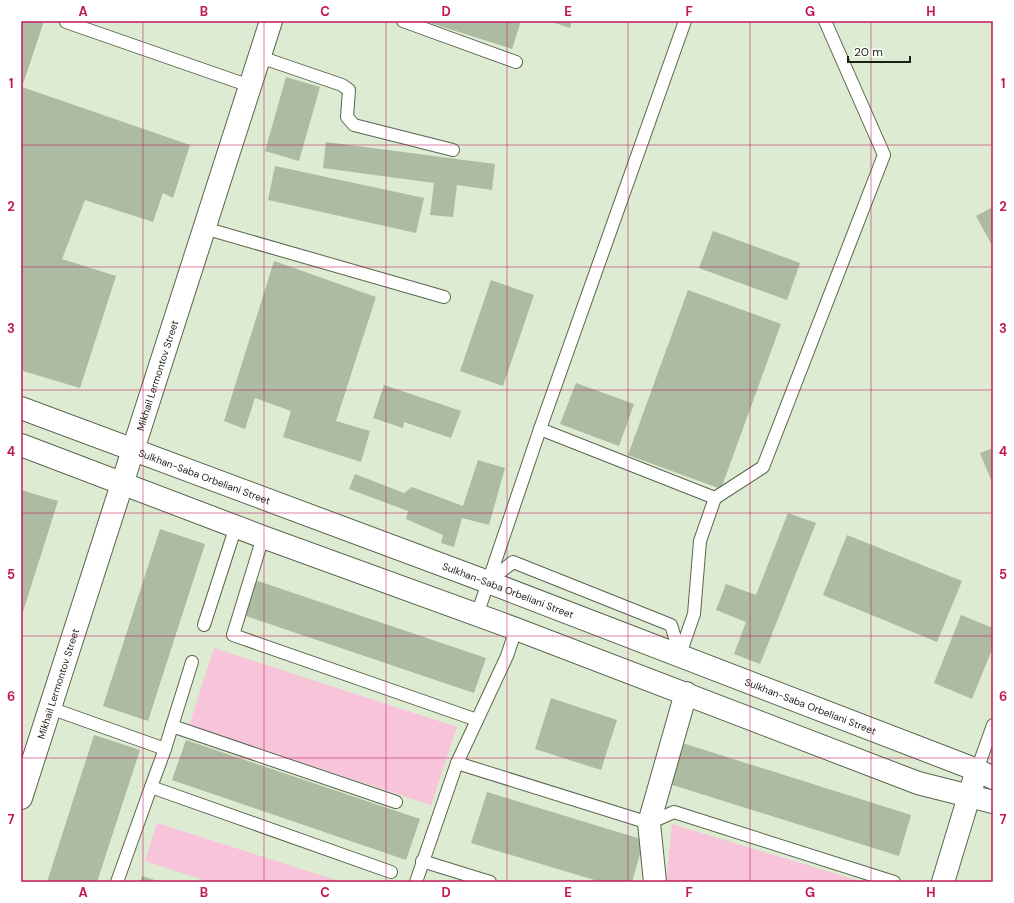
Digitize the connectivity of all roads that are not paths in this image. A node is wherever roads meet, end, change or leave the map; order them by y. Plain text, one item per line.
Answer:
1 (271, 21) edge
2 (402, 21) edge
3 (685, 21) edge
4 (825, 21) edge
5 (66, 22) dead end
6 (260, 57) junction
7 (516, 62) dead end
8 (250, 86) junction
9 (453, 150) dead end
10 (204, 228) junction
11 (444, 297) dead end
12 (21, 408) edge
13 (540, 429) junction
14 (21, 445) edge
15 (133, 450) junction
16 (122, 482) junction
17 (715, 498) junction
18 (236, 526) junction
19 (263, 537) junction
20 (488, 582) junction
21 (477, 615) junction
22 (204, 625) dead end
23 (516, 629) junction
24 (680, 654) junction
25 (192, 662) dead end
26 (686, 693) junction
27 (50, 708) junction
28 (477, 720) junction
29 (993, 725) edge
30 (172, 726) junction
31 (164, 749) junction
32 (457, 763) junction
33 (985, 774) edge
34 (151, 787) junction
35 (970, 797) junction
36 (21, 798) edge
37 (396, 802) dead end
38 (993, 802) edge
39 (650, 823) junction
40 (422, 862) junction
41 (391, 872) dead end
42 (117, 882) edge
43 (416, 882) edge
44 (490, 882) edge
45 (655, 882) edge
46 (894, 882) edge
47 (943, 882) edge

1 - 6 street, Mikhail Lermontov Street
2 - 7 lane
3 - 13 lane
4 - 17 lane
5 - 8 lane
6 - 8 street, Mikhail Lermontov Street
6 - 9 lane
8 - 10 street, Mikhail Lermontov Street
10 - 11 lane
10 - 15 street, Mikhail Lermontov Street
12 - 15 street, Sulkhan-Saba Orbeliani Street
13 - 17 lane
13 - 20 lane
14 - 16 street
15 - 16 street, Mikhail Lermontov Street
15 - 20 street, Sulkhan-Saba Orbeliani Street
16 - 18 street
16 - 27 street, Mikhail Lermontov Street
17 - 24 lane
18 - 19 street
18 - 22 lane
19 - 21 street
19 - 28 lane
20 - 21 lane
20 - 24 street, Sulkhan-Saba Orbeliani Street
21 - 23 street
23 - 26 street
23 - 28 lane
24 - 33 street, Sulkhan-Saba Orbeliani Street
25 - 30 lane
26 - 35 street
26 - 39 street
27 - 31 lane
27 - 36 street, Mikhail Lermontov Street
28 - 32 lane
29 - 33 lane
30 - 31 lane
30 - 37 lane
31 - 34 lane
32 - 39 lane
32 - 40 lane
33 - 35 street
34 - 41 lane
34 - 42 lane
35 - 38 street
35 - 47 street
39 - 45 street
39 - 46 lane
40 - 43 lane
40 - 44 lane

